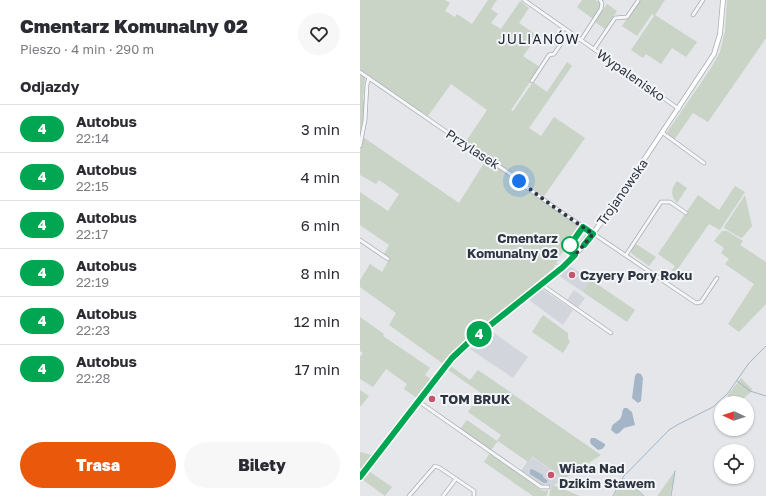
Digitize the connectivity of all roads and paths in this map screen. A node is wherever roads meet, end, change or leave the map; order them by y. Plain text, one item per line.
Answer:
1 (524, 0) edge
2 (600, 0) edge
3 (703, 0) edge
4 (723, 0) edge
5 (638, 1) dead end
6 (694, 15) dead end
7 (569, 32) junction
8 (581, 40) junction
9 (594, 49) junction
10 (360, 72) edge
11 (369, 78) junction
12 (532, 81) dead end
13 (679, 109) junction
14 (663, 133) junction
15 (360, 146) edge
16 (704, 163) dead end
17 (686, 213) dead end
18 (593, 234) junction
19 (360, 240) edge
20 (626, 255) junction
21 (388, 259) dead end
22 (717, 278) dead end
23 (542, 284) junction
24 (611, 333) dead end
25 (418, 401) junction
26 (360, 477) edge
27 (456, 479) junction
28 (548, 487) dead end
29 (474, 495) edge
30 (409, 496) edge
31 (442, 496) edge

1 - 7 street, Wypalenisko
2 - 8 street
3 - 6 street
4 - 13 street, Trojanowska
5 - 9 street
7 - 8 street, Wypalenisko
7 - 12 street
8 - 9 street, Wypalenisko
9 - 13 street, Wypalenisko
10 - 11 street, Przylasek
11 - 15 street
11 - 18 street, Przylasek
13 - 14 street, Trojanowska
14 - 16 street
14 - 18 street, Trojanowska
17 - 20 street
18 - 20 street, Przylasek
18 - 23 street, Trojanowska
19 - 21 street
20 - 22 street, Przylasek
23 - 24 street
23 - 25 street, Trojanowska
25 - 26 street, Trojanowska
25 - 28 street
27 - 29 street
27 - 30 street
27 - 31 street

